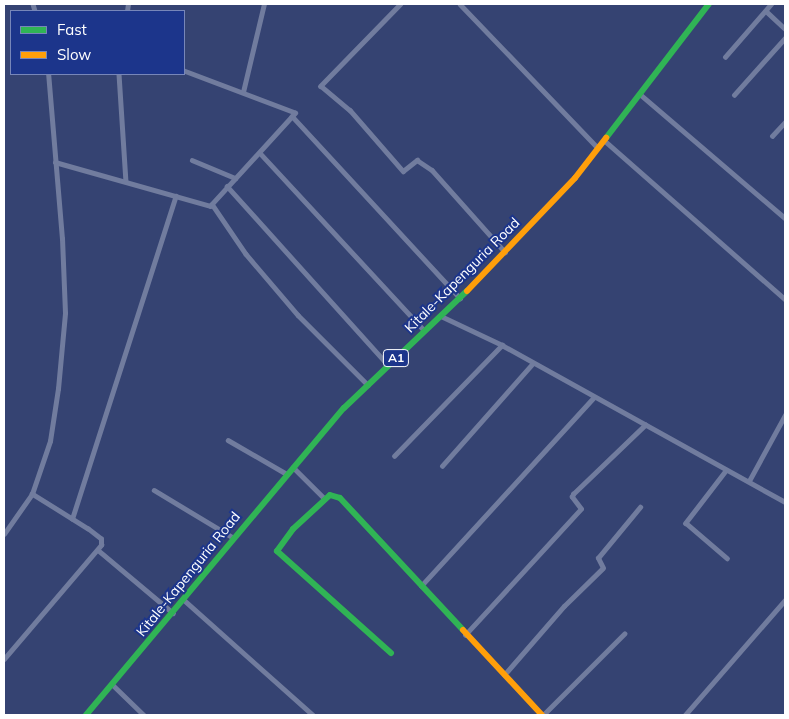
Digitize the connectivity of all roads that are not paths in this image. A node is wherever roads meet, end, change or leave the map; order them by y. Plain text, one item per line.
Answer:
1 (264, 4) edge
2 (401, 4) edge
3 (460, 4) edge
4 (708, 4) edge
5 (771, 4) edge
6 (766, 11) junction
7 (785, 29) edge
8 (785, 38) edge
9 (724, 57) dead end
10 (185, 71) edge
11 (48, 75) edge
12 (119, 75) edge
13 (243, 92) junction
14 (641, 95) junction
15 (734, 95) dead end
16 (292, 116) junction
17 (785, 122) edge
18 (772, 136) dead end
19 (606, 142) junction
20 (599, 149) junction
21 (260, 153) junction
22 (192, 160) dead end
23 (55, 162) junction
24 (235, 178) junction
25 (126, 181) junction
26 (226, 186) junction
27 (176, 196) junction
28 (212, 204) junction
29 (785, 218) edge
30 (505, 252) junction
31 (460, 298) junction
32 (785, 299) edge
33 (440, 315) junction
34 (424, 330) junction
35 (502, 345) junction
36 (533, 363) junction
37 (388, 365) junction
38 (368, 385) junction
39 (594, 397) junction
40 (785, 415) edge
41 (645, 425) junction
42 (228, 440) dead end
43 (394, 456) dead end
44 (442, 466) dead end
45 (294, 467) junction
46 (726, 471) junction
47 (287, 474) junction
48 (749, 481) junction
49 (154, 490) dead end
50 (32, 494) junction
51 (325, 499) junction
52 (785, 502) edge
53 (640, 507) dead end
54 (72, 519) junction
55 (4, 534) edge
56 (234, 538) junction
57 (98, 550) junction
58 (727, 558) dead end
59 (421, 586) junction
60 (184, 600) junction
61 (785, 600) edge
62 (173, 613) junction
63 (624, 634) dead end
64 (465, 635) junction
65 (392, 653) dead end
66 (4, 659) edge
67 (504, 675) junction
68 (112, 685) junction
69 (86, 715) edge
70 (144, 715) edge
71 (313, 715) edge
72 (542, 715) edge
73 (685, 715) edge

1 - 13 street
2 - 30 street
3 - 20 street
4 - 14 main road, Kitale-Kapenguria Road / A1
5 - 6 street
6 - 7 street
6 - 9 street
8 - 15 street
10 - 13 street
11 - 23 street
12 - 25 street
13 - 16 street
14 - 19 main road, Kitale-Kapenguria Road / A1
14 - 29 street
16 - 21 street
16 - 31 street
17 - 18 street
19 - 20 main road, Kitale-Kapenguria Road / A1
19 - 32 street
20 - 30 main road, Kitale-Kapenguria Road / A1
21 - 24 street
21 - 34 street
22 - 24 street
23 - 25 street
23 - 50 street
24 - 26 street
25 - 27 street
26 - 28 street
26 - 37 street
27 - 28 street
27 - 54 street
28 - 38 street
30 - 31 main road, Kitale-Kapenguria Road / A1
31 - 33 main road, Kitale-Kapenguria Road / A1
33 - 34 main road, Kitale-Kapenguria Road / A1
33 - 35 street
34 - 37 main road, Kitale-Kapenguria Road / A1
35 - 36 street
35 - 43 street
36 - 39 street
36 - 44 street
37 - 38 main road, Kitale-Kapenguria Road / A1
38 - 45 main road, Kitale-Kapenguria Road / A1
39 - 41 street
39 - 59 street
40 - 48 street
41 - 46 street
41 - 64 street
42 - 47 street
45 - 47 main road, Kitale-Kapenguria Road / A1
45 - 51 street
46 - 48 street
46 - 58 street
47 - 56 main road, Kitale-Kapenguria Road / A1
48 - 52 street
49 - 56 street
50 - 54 street
50 - 55 street
51 - 59 main road
51 - 65 main road
53 - 67 street
54 - 57 street
56 - 60 main road, Kitale-Kapenguria Road / A1
57 - 62 street
57 - 66 street
59 - 64 main road
60 - 62 main road, Kitale-Kapenguria Road / A1
60 - 71 street
61 - 73 street
62 - 68 main road, Kitale-Kapenguria Road / A1
63 - 72 street
64 - 67 main road
67 - 72 main road
68 - 69 main road, Kitale-Kapenguria Road / A1
68 - 70 street

